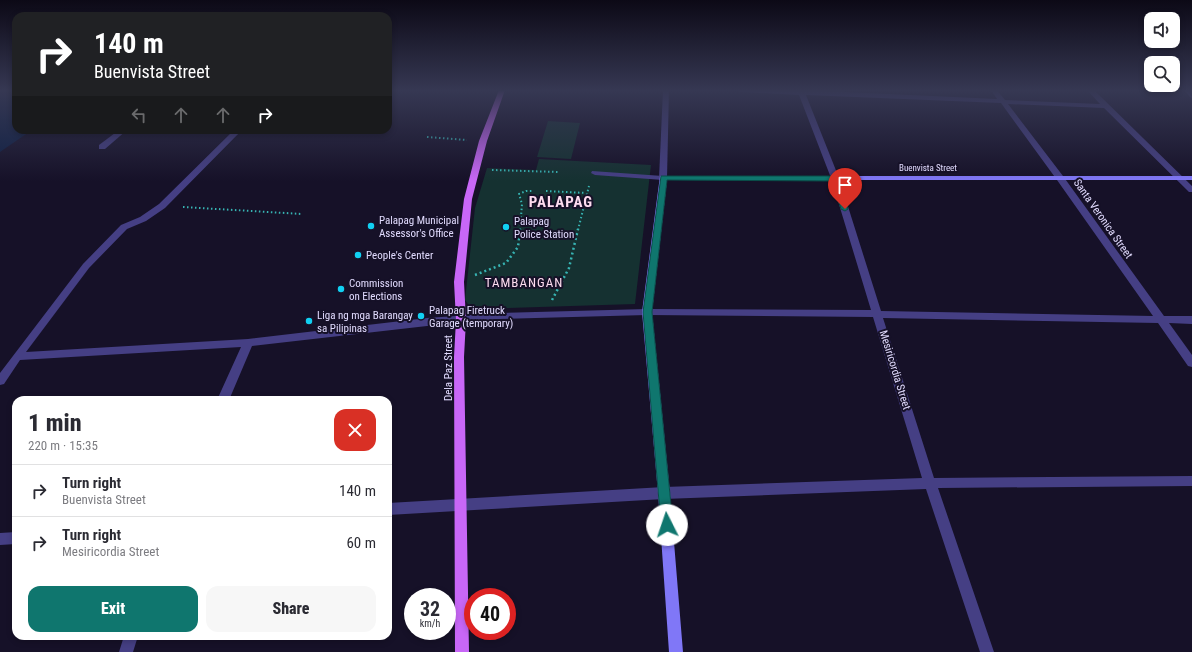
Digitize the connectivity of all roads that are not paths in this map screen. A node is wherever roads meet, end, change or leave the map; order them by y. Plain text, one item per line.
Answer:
1 (491, 120) edge
2 (665, 120) edge
3 (813, 120) edge
4 (1017, 120) edge
5 (1121, 120) edge
6 (118, 134) edge
7 (234, 134) edge
8 (102, 147) dead end
9 (595, 174) road end
10 (663, 178) junction
11 (835, 178) junction
12 (1060, 178) junction
13 (1180, 178) junction
14 (1192, 178) edge
15 (1192, 190) edge
16 (647, 312) junction
17 (878, 314) junction
18 (461, 320) junction
19 (1161, 320) junction
20 (1192, 320) edge
21 (248, 343) junction
22 (17, 356) junction
23 (1192, 363) edge
24 (0, 381) edge
25 (225, 396) edge
26 (1192, 481) edge
27 (930, 483) junction
28 (664, 493) junction
29 (461, 505) junction
30 (392, 509) edge
31 (12, 538) edge
32 (0, 539) edge
33 (130, 640) edge
34 (126, 652) edge
35 (462, 652) edge
36 (676, 652) edge
37 (987, 652) edge

1 - 18 main road, Dela Paz Street
2 - 10 street
3 - 11 street, Mesiricordia Street
4 - 12 street, Santa Veronica Street
5 - 13 street
6 - 8 street
7 - 22 street
9 - 10 street
10 - 11 street, Buenvista Street
10 - 16 street
11 - 12 street, Buenvista Street
11 - 17 street, Mesiricordia Street
12 - 13 street, Buenvista Street
12 - 19 street, Santa Veronica Street
13 - 14 street, Buenvista Street
13 - 15 street
16 - 17 street
16 - 18 street
16 - 28 street
17 - 19 street
17 - 27 street, Mesiricordia Street
18 - 21 street
18 - 29 main road, Dela Paz Street
19 - 20 street
19 - 23 street, Santa Veronica Street
21 - 22 street
21 - 25 street
22 - 24 street
26 - 27 street
27 - 28 street
27 - 37 street, Mesiricordia Street
28 - 29 street
28 - 36 street
29 - 30 street
29 - 35 main road, Dela Paz Street
31 - 32 street
33 - 34 street

